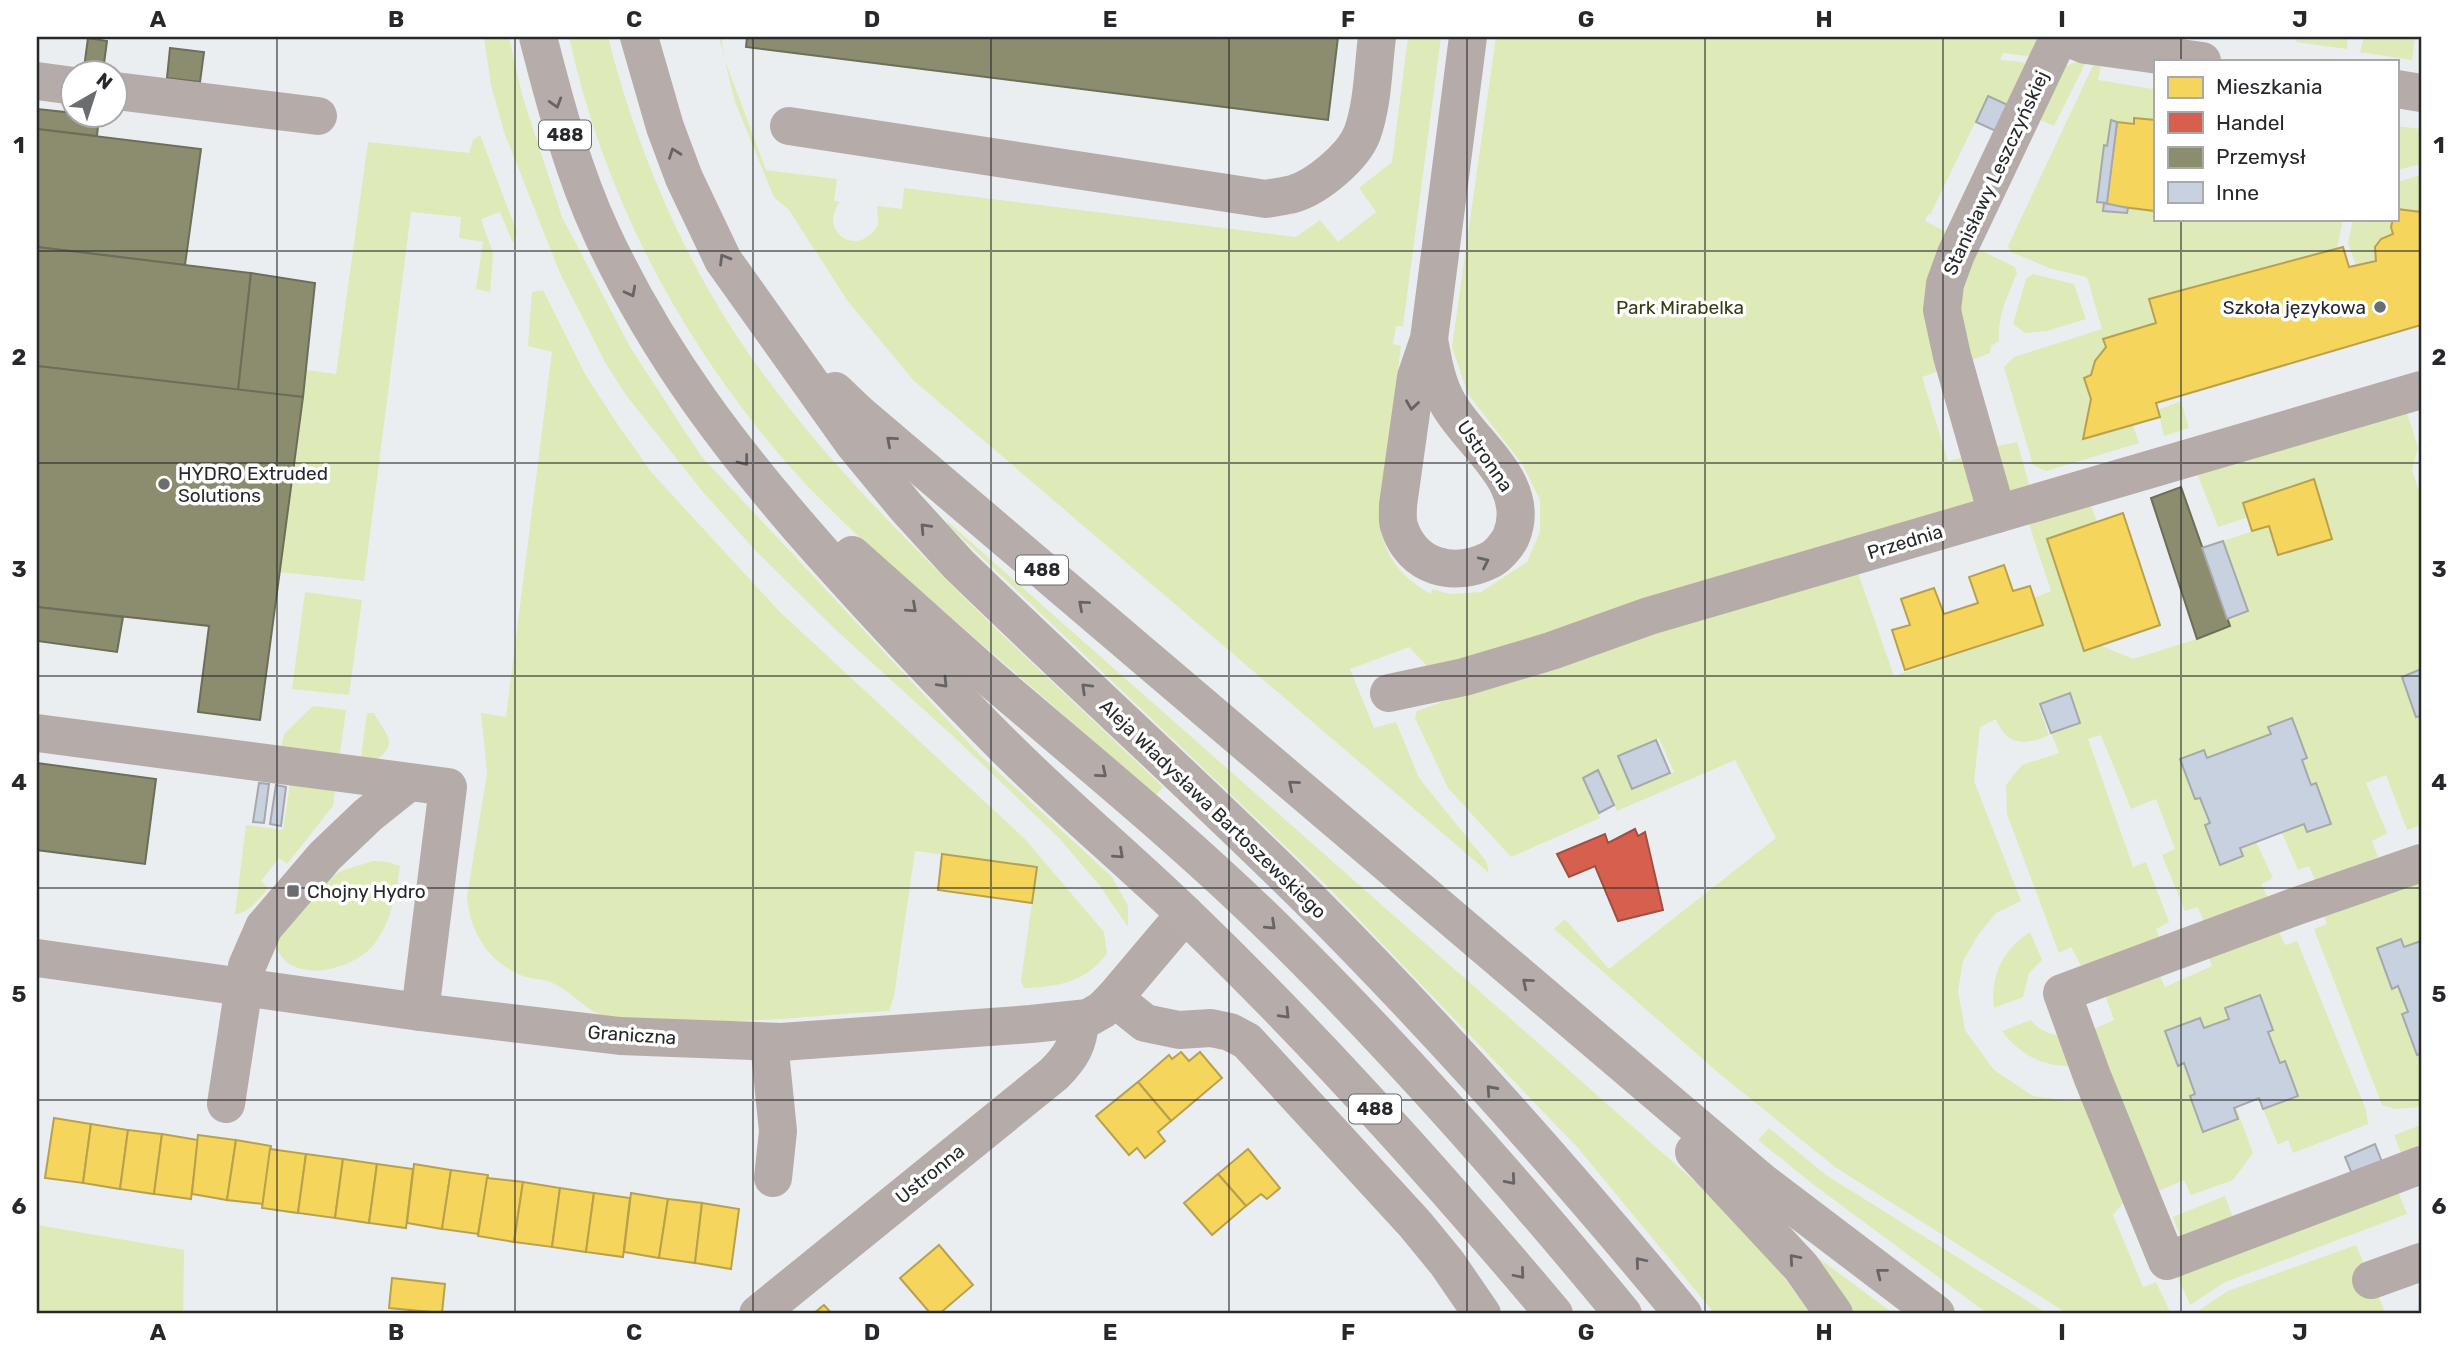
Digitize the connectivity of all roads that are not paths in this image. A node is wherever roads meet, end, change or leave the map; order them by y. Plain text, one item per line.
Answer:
1 (538, 37) edge
2 (639, 37) edge
3 (1377, 37) edge
4 (1468, 37) edge
5 (2059, 37) edge
6 (2066, 37) edge
7 (2195, 60) edge
8 (37, 81) edge
9 (60, 84) edge
10 (2398, 89) edge
11 (130, 93) edge
12 (2421, 93) edge
13 (318, 116) dead end
14 (789, 126) dead end
15 (751, 299) junction
16 (1429, 339) junction
17 (2421, 390) edge
18 (780, 506) junction
19 (1997, 514) junction
20 (1389, 693) dead end
21 (37, 733) edge
22 (408, 783) junction
23 (2421, 863) edge
24 (1185, 914) junction
25 (37, 958) edge
26 (243, 987) junction
27 (1114, 998) junction
28 (420, 1012) junction
29 (1080, 1020) junction
30 (1578, 1028) junction
31 (769, 1042) junction
32 (226, 1104) dead end
33 (2421, 1165) edge
34 (773, 1178) dead end
35 (2421, 1262) edge
36 (2371, 1280) dead end
37 (758, 1314) edge
38 (1482, 1314) edge
39 (1554, 1314) edge
40 (1623, 1314) edge
41 (1684, 1314) edge
42 (1834, 1314) edge
43 (1936, 1314) edge

1 -> 18 main road, 488
15 -> 2 main road, Aleja Władysława Bartoszewskiego / 488
3 - 14 street
4 - 16 street, Ustronna
5 - 19 street, Stanisławy Leszczyńskiej
6 - 7 street
8 - 9 street
10 - 12 street
11 - 13 street
30 -> 15 main road, Aleja Władysława Bartoszewskiego / 488
41 -> 15 main road, Aleja Władysława Bartoszewskiego
16 -> 16 street, Ustronna
17 - 19 street, Przednia
18 -> 24 main road, 488
18 -> 40 main road
19 - 20 street, Przednia
21 - 22 street
22 - 26 street
22 - 28 street
23 - 33 street
24 - 27 street, Graniczna
24 -> 39 main road, 488
25 - 26 street, Graniczna
26 - 28 street, Graniczna
26 - 32 street
27 - 29 street, Graniczna
27 - 38 street
28 - 31 street, Graniczna
29 - 31 street, Graniczna
29 - 37 street, Ustronna
42 -> 30 main road
43 -> 30 main road, 488
31 - 34 street
35 - 36 street

